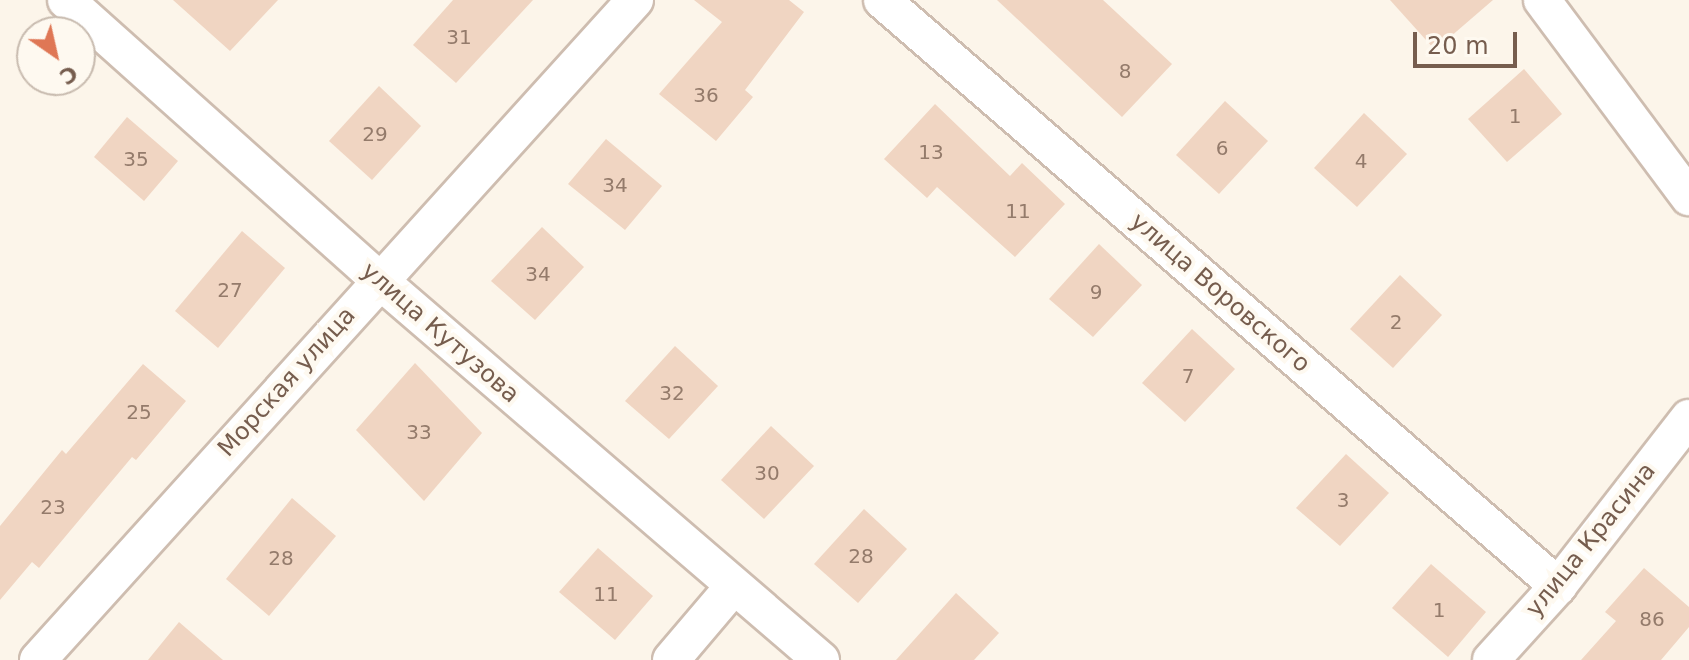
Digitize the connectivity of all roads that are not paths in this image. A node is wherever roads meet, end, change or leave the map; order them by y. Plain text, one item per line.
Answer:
1 (66, 0) edge
2 (635, 0) edge
3 (882, 0) edge
4 (1542, 0) edge
5 (1689, 197) edge
6 (379, 280) junction
7 (1689, 418) edge
8 (1558, 586) junction
9 (733, 587) junction
10 (38, 660) edge
11 (671, 660) edge
12 (821, 660) edge
13 (1491, 660) edge

1 - 6 street, улица Кутузова
2 - 6 street, Морская улица
3 - 8 street, улица Воровского
4 - 5 street
6 - 9 street, улица Кутузова
6 - 10 street, Морская улица
7 - 8 street, улица Красина
8 - 13 street, улица Красина
9 - 11 street
9 - 12 street, улица Кутузова

